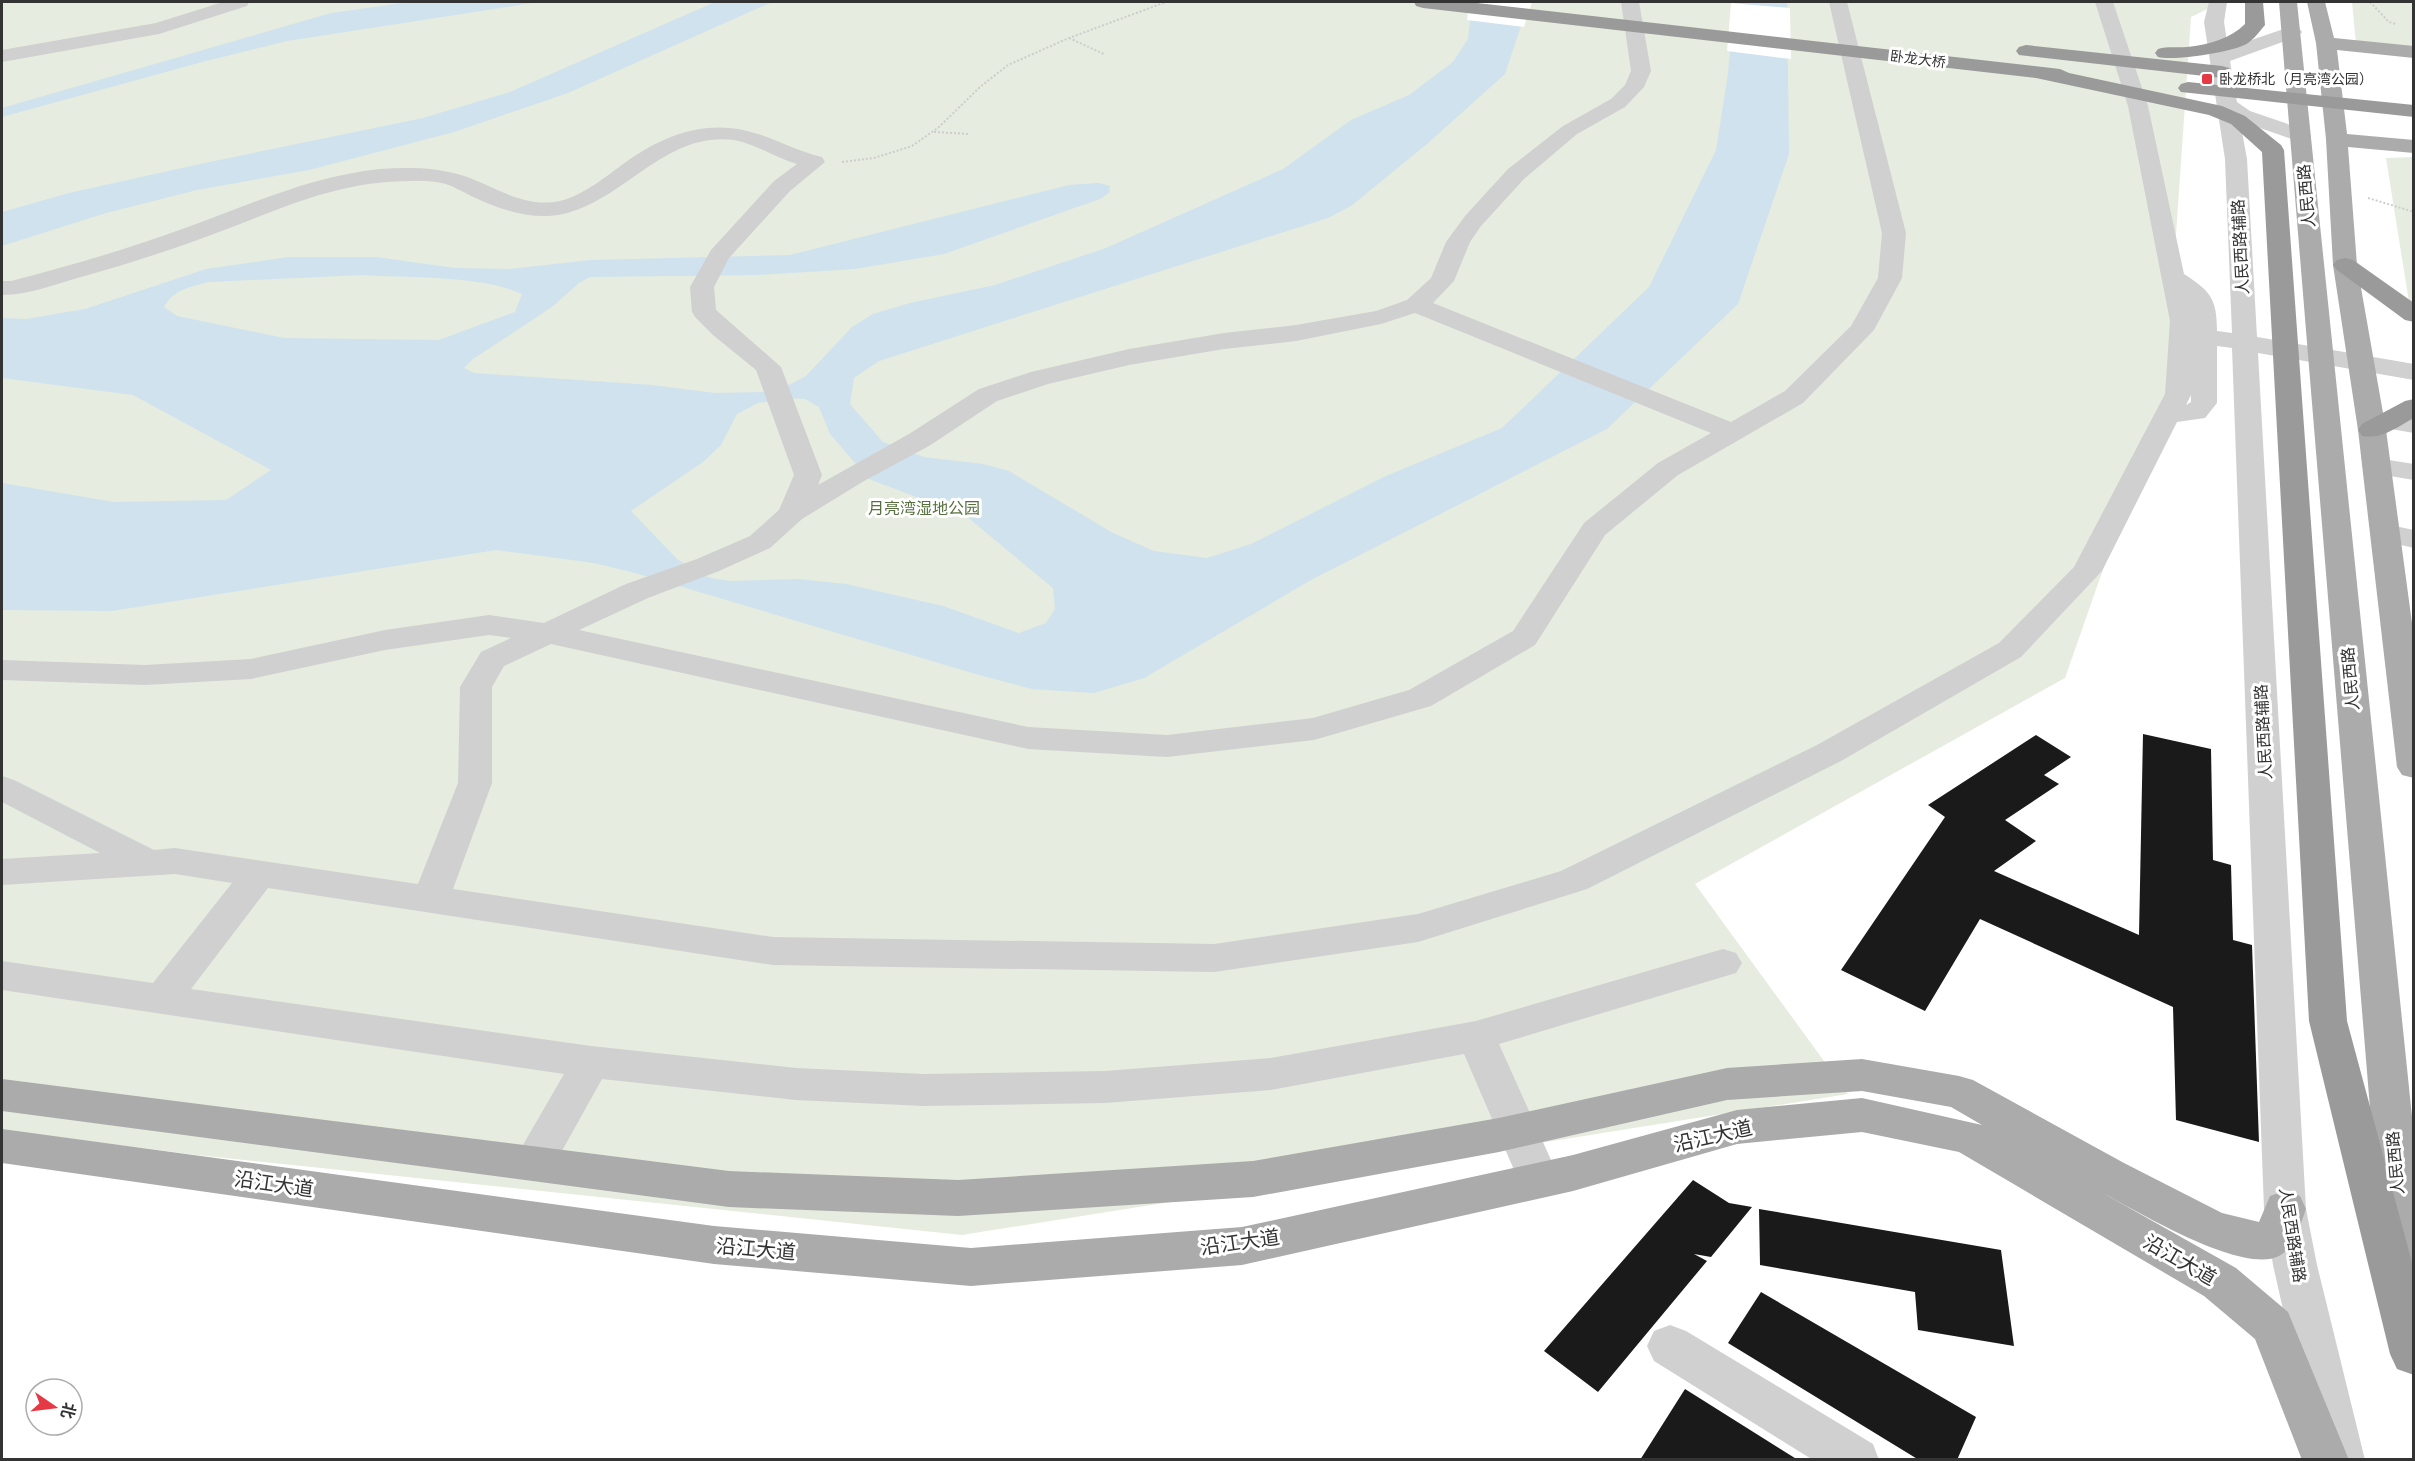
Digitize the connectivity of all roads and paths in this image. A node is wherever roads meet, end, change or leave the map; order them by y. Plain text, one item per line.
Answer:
1 (240, 2) edge
2 (1166, 2) edge
3 (1423, 2) edge
4 (1568, 2) edge
5 (1630, 2) edge
6 (1838, 2) edge
7 (2104, 2) edge
8 (2218, 2) edge
9 (2254, 2) edge
10 (2316, 2) edge
11 (2340, 2) edge
12 (2370, 2) edge
13 (2290, 17) edge
14 (1782, 24) dead end
15 (2401, 26) dead end
16 (1830, 30) dead end
17 (1865, 33) dead end
18 (1069, 38) junction
19 (2326, 43) junction
20 (2008, 49) dead end
21 (2414, 52) edge
22 (1104, 54) dead end
23 (2067, 55) junction
24 (2, 56) edge
25 (2219, 58) junction
26 (2039, 73) junction
27 (2414, 93) edge
28 (2227, 104) junction
29 (2414, 111) edge
30 (933, 132) junction
31 (969, 134) dead end
32 (2301, 136) junction
33 (2337, 139) junction
34 (2414, 147) edge
35 (814, 162) junction
36 (2339, 190) junction
37 (2413, 212) edge
38 (2345, 265) junction
39 (2173, 278) junction
40 (2, 288) edge
41 (1416, 305) junction
42 (2414, 315) edge
43 (2205, 336) junction
44 (2414, 372) edge
45 (2414, 407) edge
46 (2167, 415) junction
47 (2392, 425) edge
48 (1733, 432) junction
49 (2376, 466) junction
50 (2414, 472) edge
51 (792, 513) junction
52 (2385, 533) junction
53 (2414, 539) edge
54 (547, 633) junction
55 (2, 670) edge
56 (2414, 768) edge
57 (2, 788) edge
58 (148, 862) junction
59 (2, 872) edge
60 (259, 874) junction
61 (430, 901) junction
62 (1723, 963) dead end
63 (2, 976) edge
64 (162, 999) junction
65 (1476, 1036) junction
66 (591, 1062) junction
67 (2, 1095) edge
68 (1519, 1131) junction
69 (2, 1146) edge
70 (532, 1164) junction
71 (1539, 1180) junction
72 (2285, 1209) junction
73 (1670, 1346) dead end
74 (2413, 1356) edge
75 (1856, 1460) edge
76 (2326, 1460) edge
77 (2341, 1460) edge

1 - 24 street
2 - 18 path
3 - 26 highway, 卧龙大桥
4 - 14 highway
5 - 41 street
6 - 48 street
7 - 39 street
8 - 25 street, 人民西路辅路
9 - 23 highway
10 - 19 main road, 人民西路
11 - 12 path
12 - 15 path
13 - 25 street
13 - 32 main road, 人民西路
16 - 17 highway
18 - 22 path
18 - 30 path
19 - 21 main road
19 - 33 main road, 人民西路
20 - 23 highway
23 - 27 highway
25 - 28 street, 人民西路辅路
26 - 29 highway, 卧龙大桥
26 - 74 highway
28 - 32 street
28 - 72 street, 人民西路辅路
30 - 31 path
30 - 35 path
32 - 74 main road, 人民西路
33 - 34 main road
33 - 36 main road, 人民西路
35 - 40 street
35 - 51 street
36 - 37 path
36 - 38 main road, 人民西路
38 - 42 highway
38 - 47 main road, 人民西路
39 - 43 street
39 - 46 street
41 - 48 street
41 - 51 street
43 - 44 street
43 - 46 street
45 - 47 highway
46 - 61 street
47 - 49 main road, 人民西路
48 - 54 street
49 - 50 street
49 - 52 main road, 人民西路
51 - 54 street
52 - 53 street
52 - 56 main road, 人民西路
54 - 55 street
54 - 61 street
57 - 58 street
58 - 59 street
58 - 60 street
60 - 61 street
60 - 64 street
62 - 65 street
63 - 64 street
64 - 66 street
65 - 66 street
65 - 68 street
66 - 70 street
67 - 70 main road
68 - 70 main road
68 - 71 street
68 - 72 main road
69 - 71 main road, 沿江大道
71 - 76 main road, 沿江大道
72 - 77 street, 人民西路辅路
73 - 75 street

